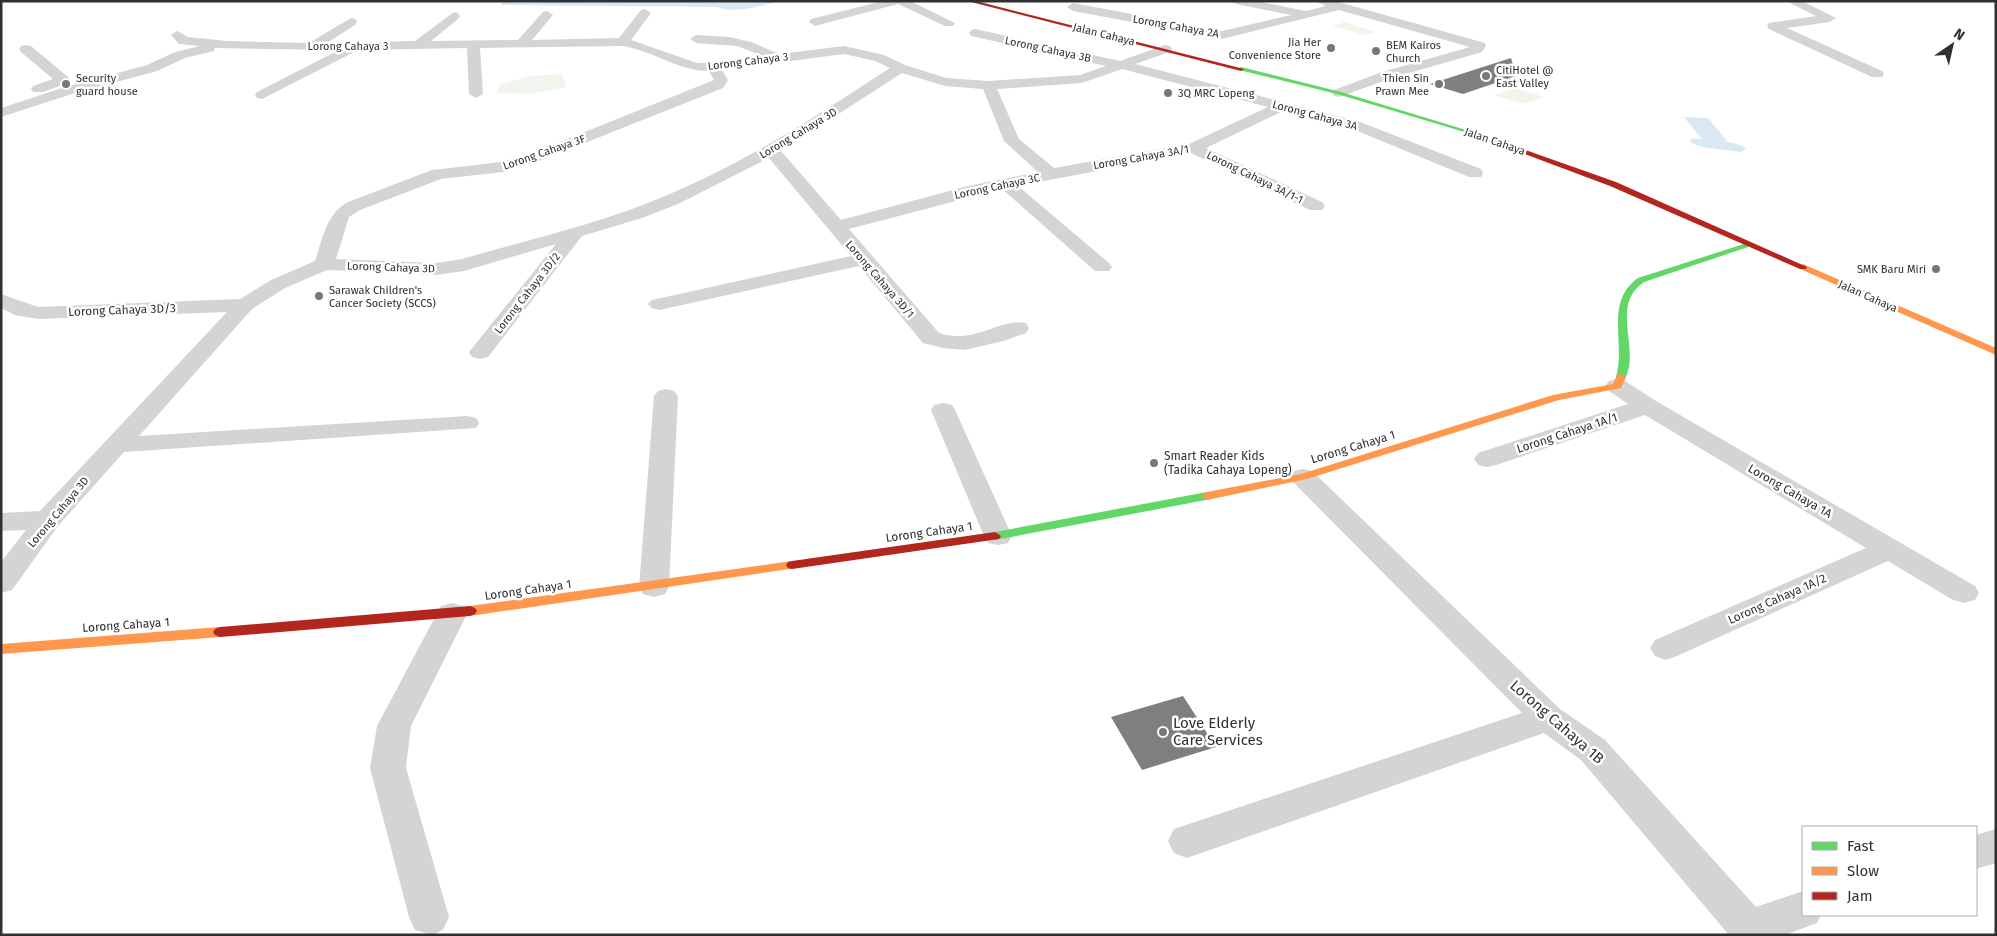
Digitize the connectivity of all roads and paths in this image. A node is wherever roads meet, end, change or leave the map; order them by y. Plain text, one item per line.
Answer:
1 (899, 1) edge
2 (969, 1) edge
3 (1236, 1) edge
4 (1321, 1) edge
5 (1792, 1) edge
6 (1338, 7) junction
7 (1073, 8) dead end
8 (645, 13) dead end
9 (1310, 14) junction
10 (547, 15) dead end
11 (454, 16) dead end
12 (351, 22) dead end
13 (815, 22) dead end
14 (949, 23) dead end
15 (975, 33) dead end
16 (696, 40) dead end
17 (623, 42) junction
18 (522, 43) junction
19 (473, 45) junction
20 (417, 46) junction
21 (312, 47) junction
22 (354, 47) junction
23 (26, 49) dead end
24 (1165, 49) junction
25 (778, 58) junction
26 (1121, 65) junction
27 (714, 67) junction
28 (900, 68) junction
29 (1877, 74) dead end
30 (61, 85) junction
31 (988, 85) junction
32 (1339, 93) junction
33 (476, 94) dead end
34 (262, 95) dead end
35 (1, 100) edge
36 (1282, 106) junction
37 (1, 113) edge
38 (1194, 148) junction
39 (772, 151) junction
40 (1475, 173) dead end
41 (1050, 174) junction
42 (1007, 184) junction
43 (1316, 206) dead end
44 (836, 227) junction
45 (574, 234) junction
46 (1750, 245) junction
47 (862, 259) junction
48 (324, 264) junction
49 (1102, 267) dead end
50 (1, 300) edge
51 (659, 304) dead end
52 (245, 305) junction
53 (1018, 328) dead end
54 (480, 352) dead end
55 (1996, 352) edge
56 (1617, 386) junction
57 (666, 396) dead end
58 (1647, 406) junction
59 (943, 410) dead end
60 (467, 423) dead end
61 (116, 445) junction
62 (1487, 459) dead end
63 (1303, 478) junction
64 (48, 520) junction
65 (1, 522) edge
66 (998, 536) junction
67 (1889, 549) junction
68 (1, 583) edge
69 (654, 587) junction
70 (1964, 593) dead end
71 (452, 614) junction
72 (1, 648) edge
73 (1666, 648) dead end
74 (1548, 718) junction
75 (1187, 841) dead end
76 (1996, 846) edge
77 (1977, 852) edge
78 (1802, 910) edge
79 (429, 917) dead end
80 (1752, 931) edge

1 - 13 street
1 - 14 street
2 - 24 street, Jalan Cahaya
3 - 9 street
4 - 6 street
5 - 29 street
6 - 9 street, Lorong Cahaya 2A
6 - 32 street
7 - 9 street, Lorong Cahaya 2A
8 - 17 street
10 - 18 street
11 - 20 street
12 - 21 street
15 - 26 street, Lorong Cahaya 3B
16 - 25 street
17 - 18 street, Lorong Cahaya 3
17 - 27 street, Lorong Cahaya 3
18 - 19 street, Lorong Cahaya 3
19 - 20 street, Lorong Cahaya 3
19 - 33 street
20 - 22 street, Lorong Cahaya 3
21 - 22 street, Lorong Cahaya 3
21 - 30 street, Lorong Cahaya 3
22 - 34 street
23 - 30 street
24 - 26 street, Lorong Cahaya 3
24 - 32 street, Jalan Cahaya
25 - 27 street, Lorong Cahaya 3
25 - 28 street, Lorong Cahaya 3
26 - 31 street, Lorong Cahaya 3
26 - 36 street, Lorong Cahaya 3A
27 - 48 street, Lorong Cahaya 3F
28 - 31 street, Lorong Cahaya 3
28 - 39 street, Lorong Cahaya 3D
30 - 35 street
30 - 37 street
31 - 41 street, Lorong Cahaya 3C
32 - 46 street, Jalan Cahaya
36 - 38 street, Lorong Cahaya 3A/1
36 - 40 street, Lorong Cahaya 3A
38 - 41 street, Lorong Cahaya 3A/1
38 - 43 street, Lorong Cahaya 3A/1-1
39 - 44 street, Lorong Cahaya 3D/1
39 - 45 street, Lorong Cahaya 3D
41 - 42 street, Lorong Cahaya 3C
42 - 44 street, Lorong Cahaya 3C
42 - 49 street
44 - 47 street, Lorong Cahaya 3D/1
45 - 48 street, Lorong Cahaya 3D
45 - 54 street, Lorong Cahaya 3D/2
46 - 55 street, Jalan Cahaya
46 - 56 street
47 - 51 street
47 - 53 street, Lorong Cahaya 3D/1
48 - 52 street, Lorong Cahaya 3D
50 - 52 street, Lorong Cahaya 3D/3
52 - 61 street, Lorong Cahaya 3D
56 - 58 street, Lorong Cahaya 1A
56 - 63 street, Lorong Cahaya 1
57 - 69 street
58 - 62 street, Lorong Cahaya 1A/1
58 - 67 street, Lorong Cahaya 1A
59 - 66 street
60 - 61 street
61 - 64 street, Lorong Cahaya 3D
63 - 66 street, Lorong Cahaya 1
63 - 74 street, Lorong Cahaya 1B
64 - 65 street
64 - 68 street, Lorong Cahaya 3D
66 - 69 street, Lorong Cahaya 1
67 - 70 street, Lorong Cahaya 1A
67 - 73 street, Lorong Cahaya 1A/2
69 - 71 street, Lorong Cahaya 1
71 - 72 street, Lorong Cahaya 1
71 - 79 street
74 - 75 street
74 - 80 street, Lorong Cahaya 1B
76 - 77 street
78 - 80 street

